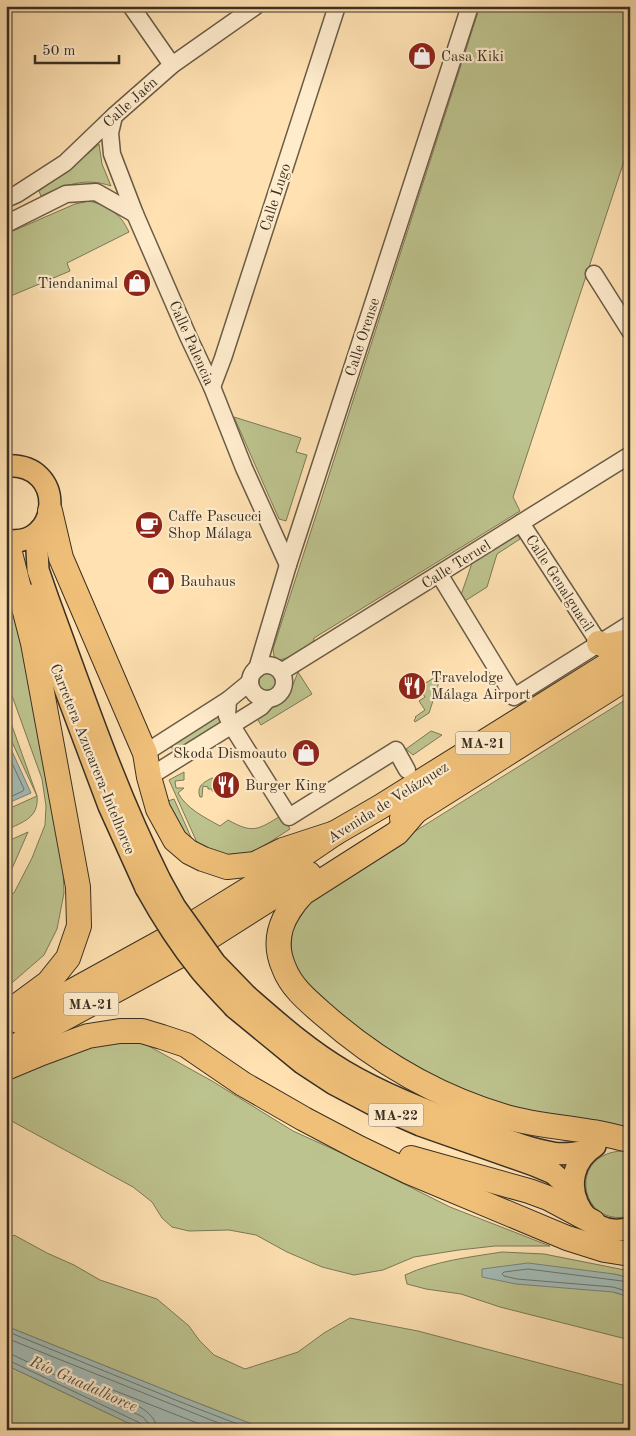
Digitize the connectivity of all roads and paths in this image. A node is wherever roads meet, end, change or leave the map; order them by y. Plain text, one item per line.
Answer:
1 (131, 6) edge
2 (256, 6) edge
3 (338, 6) edge
4 (470, 6) edge
5 (172, 66) junction
6 (114, 116) junction
7 (6, 199) edge
8 (135, 214) junction
9 (6, 224) edge
10 (594, 274) dead end
11 (630, 331) edge
12 (212, 387) junction
13 (630, 455) edge
14 (9, 464) edge
15 (45, 520) junction
16 (521, 523) junction
17 (7, 547) edge
18 (288, 566) junction
19 (439, 574) junction
20 (630, 624) edge
21 (630, 641) edge
22 (599, 643) junction
23 (630, 651) edge
24 (281, 672) junction
25 (253, 675) junction
26 (630, 676) edge
27 (268, 699) junction
28 (228, 700) junction
29 (232, 726) junction
30 (145, 753) junction
31 (407, 770) dead end
32 (149, 777) junction
33 (416, 810) junction
34 (335, 834) junction
35 (153, 884) junction
36 (186, 939) junction
37 (241, 1002) junction
38 (6, 1014) edge
39 (6, 1028) edge
40 (6, 1052) edge
41 (6, 1068) edge
42 (304, 1118) junction
43 (628, 1140) edge
44 (587, 1151) junction
45 (573, 1191) junction
46 (593, 1222) junction
47 (630, 1228) edge
48 (630, 1254) edge

1 - 5 street
2 - 5 street, Calle Jaén
3 - 12 street, Calle Lugo
4 - 18 street, Calle Orense
5 - 6 street, Calle Jaén
6 - 7 street, Calle Jaén
6 - 8 street, Calle Palencia
8 - 9 street
8 - 12 street, Calle Palencia
10 - 11 street
12 - 18 street, Calle Palencia
13 - 16 street, Calle Teruel
14 - 15 main road, Carretera Azucarera-Intelhorce
15 - 17 main road
15 - 30 highway
15 - 35 main road, Carretera Azucarera-Intelhorce
16 - 19 street, Calle Teruel
16 - 22 street, Calle Genalguacil
17 - 35 main road, Carretera Azucarera-Intelhorce
17 - 38 highway
18 - 25 street, Calle Orense
19 - 22 street
19 - 24 street, Calle Teruel
20 - 22 street
21 - 22 highway
23 - 34 highway, Avenida de Velázquez / MA-21
24 - 25 street
24 - 27 street
25 - 27 street
25 - 28 street
26 - 33 highway, Avenida de Velázquez / MA-21
27 - 29 street
28 - 29 street
28 - 30 street
29 - 31 street
29 - 32 street
30 - 32 highway
32 - 34 highway
33 - 36 highway, Avenida de Velázquez / MA-21
33 - 43 highway
34 - 36 highway, Avenida de Velázquez / MA-21
35 - 36 main road, Carretera Azucarera-Intelhorce, bridge
36 - 37 main road, Carretera Azucarera-Intelhorce / MA-22, bridge
36 - 39 highway, Avenida de Velázquez / MA-21
36 - 40 highway, Avenida de Velázquez / MA-21
37 - 44 main road, Carretera Azucarera-Intelhorce / MA-22
37 - 45 main road, Carretera Azucarera-Intelhorce / MA-22
41 - 42 highway
42 - 46 highway
42 - 48 highway
43 - 44 main road, MA-22
44 - 45 main road
45 - 46 main road, MA-22
46 - 47 main road

